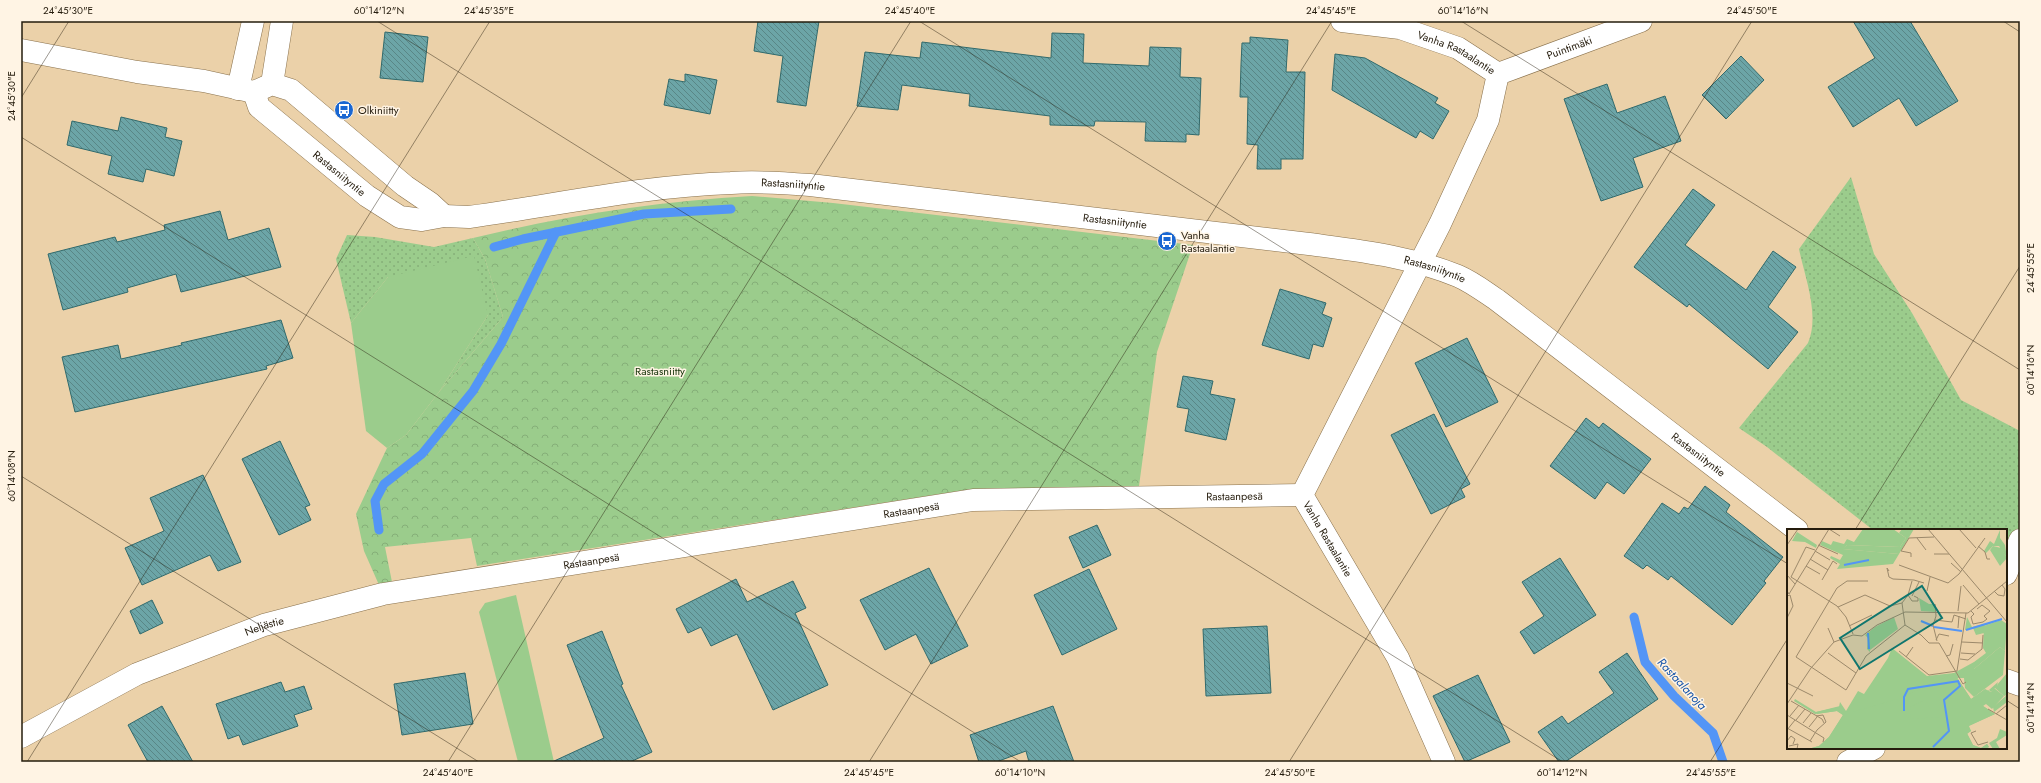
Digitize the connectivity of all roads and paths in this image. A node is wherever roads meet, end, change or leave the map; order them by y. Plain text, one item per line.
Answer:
1 (253, 21) edge
2 (282, 21) edge
3 (1342, 21) edge
4 (1641, 21) edge
5 (21, 50) edge
6 (1498, 74) junction
7 (255, 88) junction
8 (444, 216) junction
9 (1420, 263) junction
10 (1302, 495) junction
11 (1795, 529) edge
12 (2020, 540) edge
13 (526, 572) joint
14 (2007, 572) edge
15 (2007, 680) edge
16 (2020, 685) edge
17 (21, 737) edge
18 (1872, 749) edge
19 (1444, 762) edge
20 (1848, 762) edge

1 - 7 street
2 - 7 street
3 - 6 street, Vanha Rastaalantie
4 - 6 street, Puintimäki
5 - 7 street
6 - 9 street, Vanha Rastaalantie
7 - 8 street
7 - 8 street, Rastasniityntie
8 - 9 street, Rastasniityntie
9 - 10 street, Vanha Rastaalantie
9 - 11 street, Rastasniityntie
10 - 13 street, Rastaanpesä
10 - 19 street, Vanha Rastaalantie
12 - 14 street
13 - 17 street, Neljästie
15 - 16 street
18 - 20 street

